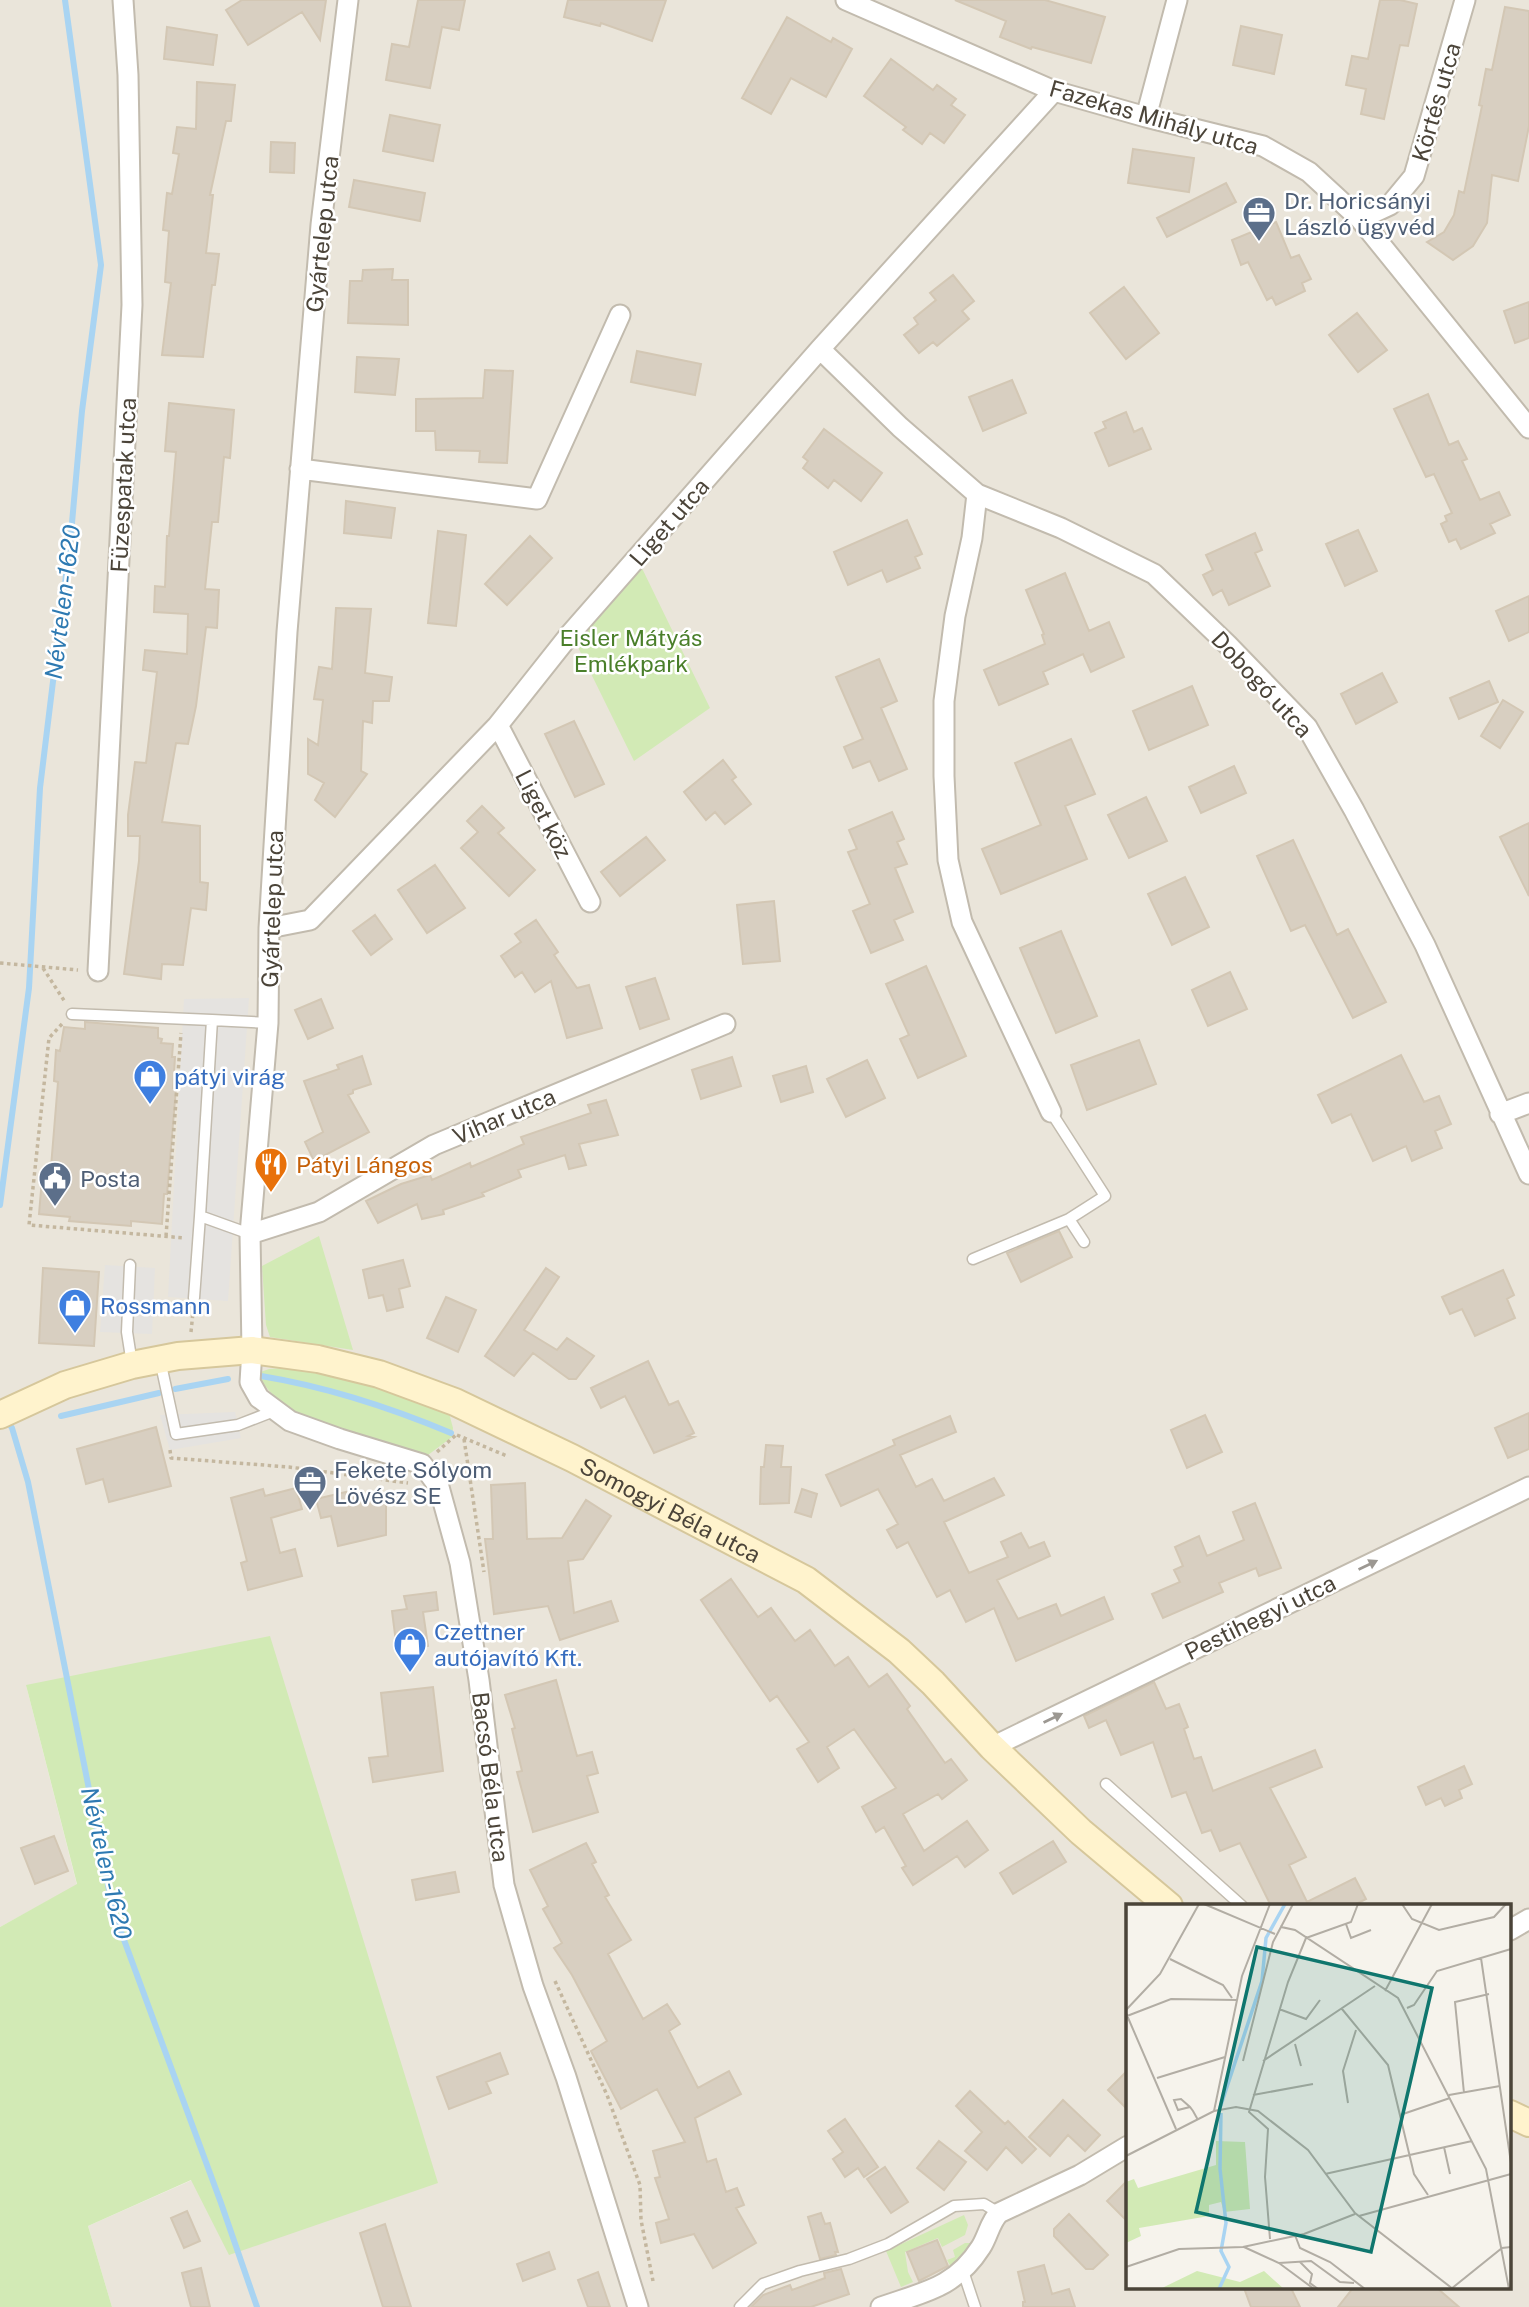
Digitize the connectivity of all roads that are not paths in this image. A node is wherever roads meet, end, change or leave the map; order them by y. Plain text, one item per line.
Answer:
1 (123, 0) edge
2 (348, 0) edge
3 (846, 0) edge
4 (1177, 0) edge
5 (1465, 0) edge
6 (1054, 91) junction
7 (1146, 117) junction
8 (1360, 219) junction
9 (620, 315) dead end
10 (820, 349) junction
11 (1529, 428) edge
12 (300, 469) junction
13 (977, 494) junction
14 (498, 725) junction
15 (590, 902) dead end
16 (269, 928) junction
17 (98, 971) road end
18 (72, 1014) road end
19 (212, 1020) junction
20 (268, 1023) junction
21 (725, 1024) dead end
22 (1529, 1103) edge
23 (1051, 1112) joint
24 (1500, 1114) junction
25 (1529, 1174) edge
26 (200, 1216) junction
27 (1069, 1219) junction
28 (250, 1234) junction
29 (1084, 1242) dead end
30 (973, 1259) dead end
31 (131, 1265) dead end
32 (194, 1298) road end
33 (253, 1350) junction
34 (160, 1359) junction
35 (132, 1365) junction
36 (276, 1410) junction
37 (3, 1413) edge
38 (1529, 1488) edge
39 (992, 1747) junction
40 (1107, 1784) dead end
41 (1167, 1904) edge
42 (1240, 1904) edge
43 (1529, 1919) edge
44 (1512, 1929) edge
45 (1512, 2115) edge
46 (1529, 2123) edge
47 (1126, 2147) edge
48 (999, 2213) junction
49 (963, 2272) junction
50 (638, 2307) edge
51 (740, 2307) edge
52 (881, 2307) edge
53 (975, 2307) edge

1 - 17 street, Füzespatak utca
2 - 12 street, Gyártelep utca
3 - 6 street, Fazekas Mihály utca
4 - 7 street
5 - 8 street, Körtés utca
6 - 7 street, Fazekas Mihály utca
6 - 10 street, Liget utca
7 - 8 street, Fazekas Mihály utca
8 - 11 street, Fazekas Mihály utca
9 - 12 street
10 - 13 street, Dobogó utca
10 - 14 street, Liget utca
12 - 16 street, Gyártelep utca
13 - 23 street
13 - 24 street, Dobogó utca
14 - 15 street, Liget köz
14 - 16 street, Liget utca
16 - 20 street, Gyártelep utca
18 - 19 lane
19 - 20 lane
19 - 26 lane
20 - 28 street, Gyártelep utca
21 - 28 street, Vihar utca
22 - 24 street
23 - 27 lane
24 - 25 street, Dobogó utca
26 - 28 lane
26 - 32 lane
27 - 29 lane
27 - 30 lane
28 - 33 street, Gyártelep utca
31 - 35 lane
33 - 34 main road, Somogyi Béla utca
33 - 36 street
33 - 39 main road, Somogyi Béla utca
34 - 35 main road, Somogyi Béla utca
34 - 36 lane
35 - 37 main road, Somogyi Béla utca
36 - 50 street, Bacsó Béla utca
39 -> 38 street, Pestihegyi utca
39 - 41 main road, Somogyi Béla utca
40 - 42 lane
43 - 44 street
45 - 46 main road
47 - 48 street
48 - 49 street
48 - 51 lane
49 - 52 street
49 - 53 lane

